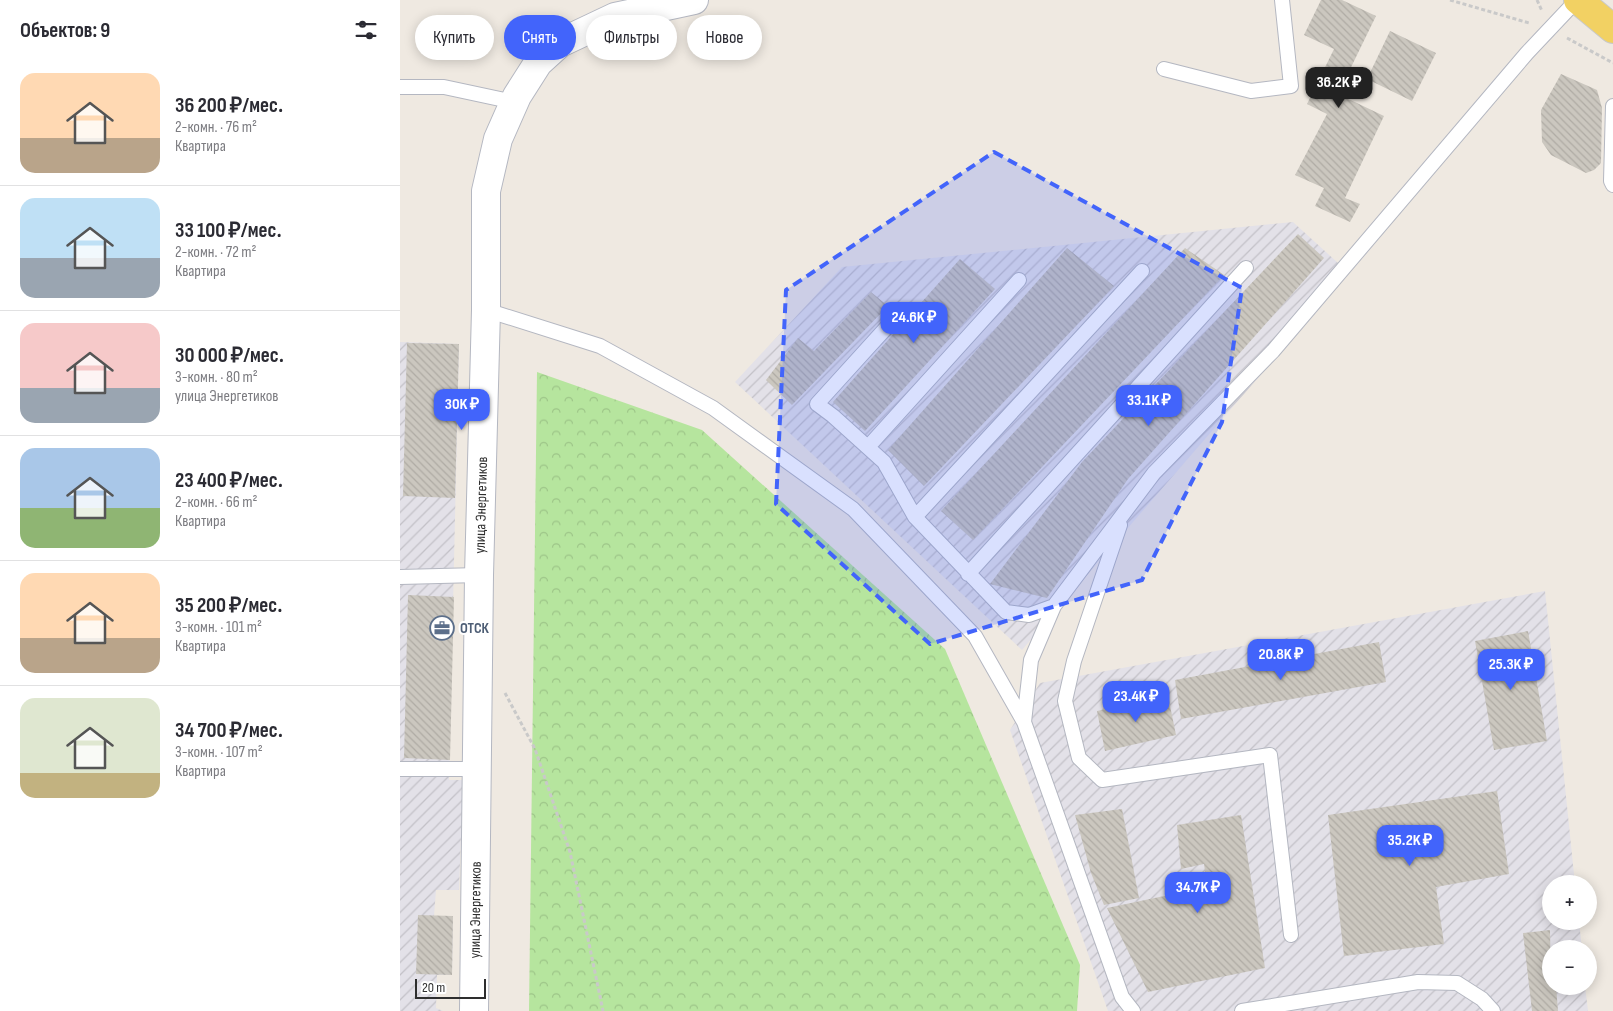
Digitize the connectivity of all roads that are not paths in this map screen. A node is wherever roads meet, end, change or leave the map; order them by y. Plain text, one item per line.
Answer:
1 (694, 0) edge
2 (1282, 0) edge
3 (1577, 0) edge
4 (1613, 28) edge
5 (1164, 69) dead end
6 (400, 87) edge
7 (514, 102) junction
8 (1613, 106) edge
9 (1613, 185) edge
10 (1246, 268) dead end
11 (1142, 271) dead end
12 (1019, 280) dead end
13 (486, 310) junction
14 (895, 318) dead end
15 (868, 447) junction
16 (1124, 512) junction
17 (915, 517) junction
18 (968, 574) junction
19 (479, 576) junction
20 (400, 577) edge
21 (1054, 606) junction
22 (1024, 722) junction
23 (400, 769) edge
24 (478, 770) junction
25 (1291, 935) dead end
26 (474, 1011) edge
27 (1133, 1011) edge
28 (1242, 1011) edge
29 (1493, 1011) edge

1 - 7 street, улица Энергетиков
2 - 5 lane
3 - 4 main road
3 - 16 lane
6 - 7 lane
7 - 13 street, улица Энергетиков
8 - 9 lane
10 - 18 lane
11 - 17 lane
12 - 15 lane
13 - 19 street, улица Энергетиков
13 - 22 lane
14 - 15 lane
15 - 17 lane
16 - 21 lane
16 - 25 lane
17 - 18 lane
18 - 21 lane
19 - 20 lane
19 - 24 street, улица Энергетиков
21 - 22 lane
22 - 27 lane
23 - 24 lane
24 - 26 street, улица Энергетиков
28 - 29 lane

